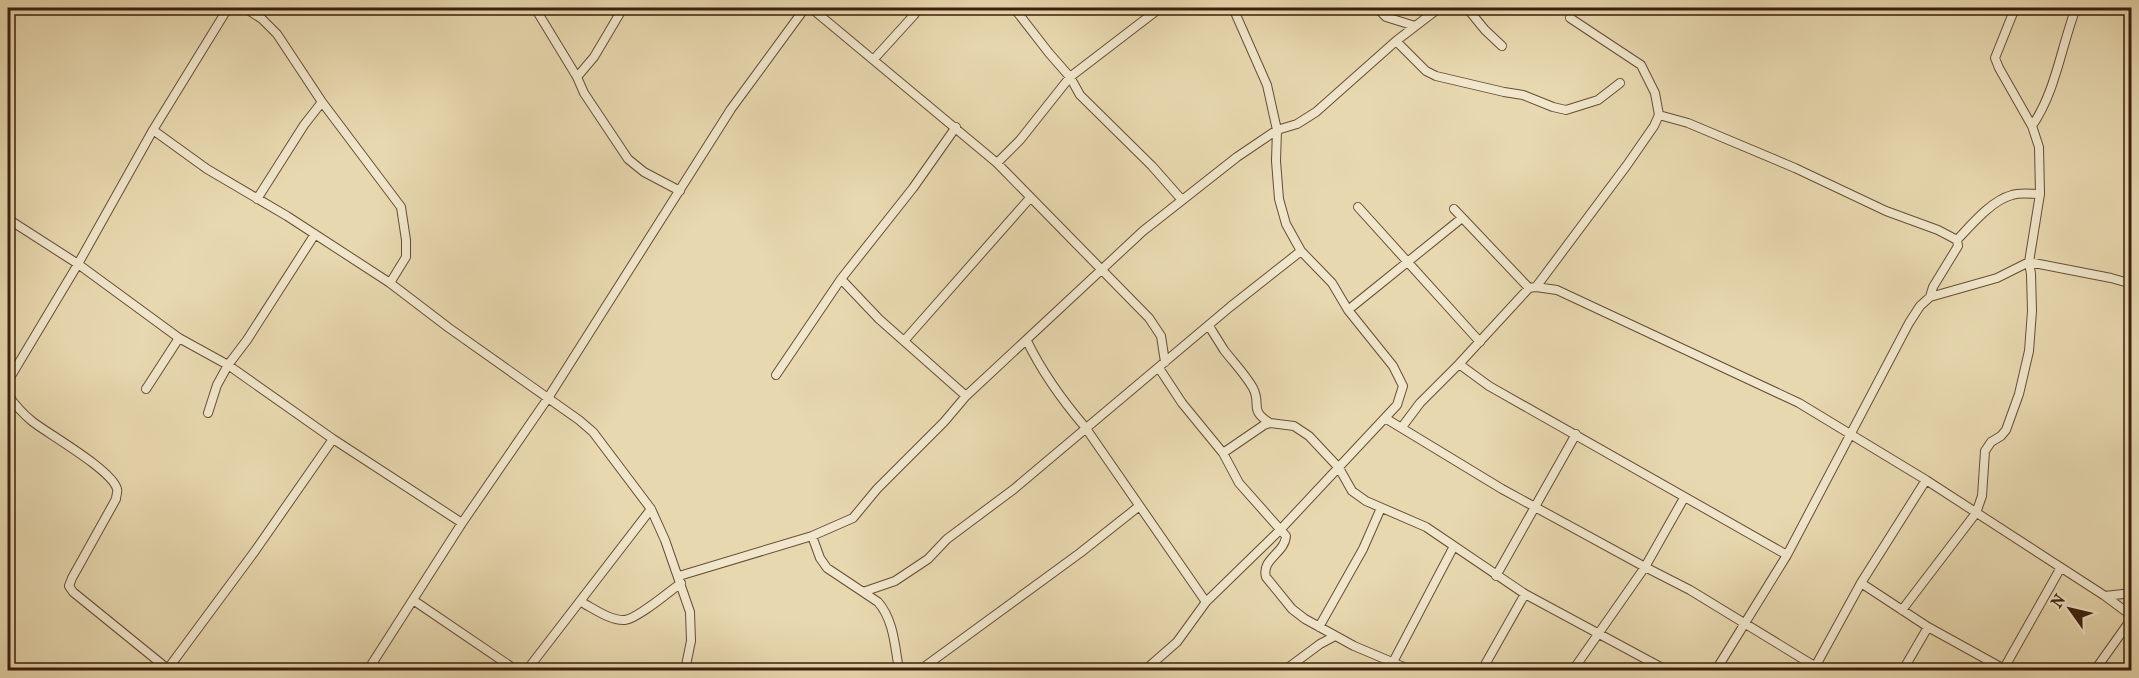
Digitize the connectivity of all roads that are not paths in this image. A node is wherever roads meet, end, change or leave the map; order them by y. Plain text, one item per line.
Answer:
1 (225, 8) edge
2 (245, 8) edge
3 (534, 8) edge
4 (623, 8) edge
5 (805, 8) edge
6 (812, 8) edge
7 (918, 8) edge
8 (1014, 8) edge
9 (1160, 8) edge
10 (1233, 8) edge
11 (1377, 8) edge
12 (1439, 8) edge
13 (1467, 8) edge
14 (2015, 8) edge
15 (2076, 8) edge
16 (1570, 18) dead end
17 (1415, 26) junction
18 (1396, 41) junction
19 (1502, 46) dead end
20 (874, 59) junction
21 (577, 77) junction
22 (1070, 77) junction
23 (1620, 83) dead end
24 (322, 102) junction
25 (1659, 115) junction
26 (2032, 126) junction
27 (956, 127) junction
28 (153, 130) junction
29 (1277, 130) junction
30 (998, 163) junction
31 (680, 191) junction
32 (2040, 194) junction
33 (1030, 198) junction
34 (257, 199) junction
35 (1182, 200) junction
36 (1358, 207) dead end
37 (1454, 209) dead end
38 (1462, 218) junction
39 (8, 219) edge
40 (315, 234) junction
41 (1957, 240) junction
42 (1301, 251) junction
43 (1406, 261) junction
44 (2029, 262) junction
45 (78, 264) junction
46 (1102, 268) junction
47 (841, 279) junction
48 (390, 283) junction
49 (2132, 284) edge
50 (1533, 288) junction
51 (1930, 297) junction
52 (1348, 310) junction
53 (1209, 326) junction
54 (179, 338) junction
55 (904, 340) junction
56 (1027, 341) junction
57 (1480, 342) junction
58 (228, 364) junction
59 (1459, 364) junction
60 (1162, 365) junction
61 (776, 375) dead end
62 (8, 381) edge
63 (146, 389) dead end
64 (8, 395) edge
65 (966, 396) junction
66 (548, 398) junction
67 (207, 413) dead end
68 (1385, 418) junction
69 (1270, 423) junction
70 (1085, 427) junction
71 (1402, 427) junction
72 (1576, 434) junction
73 (1850, 436) junction
74 (333, 439) junction
75 (1222, 453) junction
76 (1339, 468) junction
77 (1926, 480) junction
78 (1684, 498) junction
79 (1534, 506) junction
80 (1138, 507) junction
81 (1381, 508) junction
82 (651, 509) junction
83 (1976, 513) junction
84 (462, 523) junction
85 (1280, 530) junction
86 (812, 536) junction
87 (1454, 546) junction
88 (1787, 555) junction
89 (1645, 567) junction
90 (2060, 569) junction
91 (1496, 576) junction
92 (680, 579) junction
93 (1861, 583) junction
94 (863, 592) junction
95 (1525, 594) junction
96 (2132, 594) edge
97 (2105, 596) junction
98 (413, 600) junction
99 (581, 602) junction
100 (1206, 603) junction
101 (1902, 610) junction
102 (2132, 617) edge
103 (1744, 622) junction
104 (1319, 627) junction
105 (1928, 627) junction
106 (1598, 633) junction
107 (1335, 636) junction
108 (1648, 661) junction
109 (1393, 662) junction
110 (1818, 669) edge
111 (168, 670) edge
112 (368, 670) edge
113 (516, 670) edge
114 (527, 670) edge
115 (685, 670) edge
116 (899, 670) edge
117 (920, 670) edge
118 (1145, 670) edge
119 (1285, 670) edge
120 (1411, 670) edge
121 (1482, 670) edge
122 (1573, 670) edge
123 (1643, 670) edge
124 (1666, 670) edge
125 (1716, 670) edge
126 (1904, 670) edge
127 (2004, 670) edge
128 (2095, 670) edge

1 - 28 street
2 - 24 street
3 - 21 street
4 - 21 street
5 - 31 street
6 - 20 street
7 - 20 street
8 - 22 street
9 - 22 street
10 - 29 street
11 - 17 street
12 - 17 street
13 - 19 street
14 - 26 street
15 - 26 street
16 - 25 street
17 - 18 street
18 - 23 street
18 - 29 street
20 - 27 street
21 - 31 street
22 - 30 street
22 - 35 street
24 - 34 street
24 - 48 street
25 - 41 street
25 - 50 street
26 - 32 street
27 - 30 street
27 - 47 street
28 - 34 street
28 - 45 street
29 - 35 street
29 - 42 street
30 - 33 street
31 - 66 street
32 - 41 street
32 - 44 street
33 - 46 street
33 - 55 street
34 - 40 street
35 - 46 street
36 - 43 street
37 - 38 street
38 - 43 street
38 - 50 street
39 - 45 street
40 - 48 street
40 - 58 street
41 - 51 street
42 - 52 street
42 - 53 street
43 - 52 street
43 - 57 street
44 - 49 street
44 - 51 street
44 - 83 street
45 - 54 street
45 - 62 street
46 - 56 street
46 - 60 street
47 - 55 street
47 - 61 street
48 - 66 street
50 - 57 street
50 - 73 street
51 - 73 street
52 - 68 street
53 - 60 street
53 - 69 street
54 - 58 street
54 - 63 street
55 - 65 street
56 - 65 street
56 - 70 street
57 - 59 street
58 - 67 street
58 - 74 street
59 - 71 street
59 - 72 street
60 - 70 street
60 - 75 street
64 - 111 street
65 - 86 street
66 - 82 street
66 - 84 street
68 - 71 street
68 - 76 street
69 - 75 street
69 - 76 street
70 - 80 street
70 - 94 street
71 - 79 street
72 - 78 street
72 - 79 street
73 - 77 street
73 - 88 street
74 - 84 street
74 - 111 street
75 - 85 street
76 - 81 street
76 - 85 street
77 - 83 street
77 - 93 street
78 - 88 street
78 - 89 street
79 - 89 street
79 - 91 street
80 - 100 street
80 - 117 street
81 - 87 street
81 - 104 street
82 - 92 street
82 - 99 street
83 - 90 street
83 - 101 street
84 - 98 street
85 - 100 street
85 - 104 street
86 - 92 street
86 - 94 street
87 - 91 street
87 - 109 street
88 - 103 street
89 - 103 street
89 - 106 street
90 - 97 street
90 - 127 street
91 - 95 street
92 - 99 street
92 - 115 street
93 - 101 street
93 - 110 street
94 - 116 street
95 - 106 street
95 - 121 street
96 - 97 street
97 - 102 street
98 - 112 street
98 - 113 street
99 - 114 street
100 - 118 street
101 - 105 street
102 - 128 street
103 - 110 street
103 - 125 street
104 - 107 street
105 - 126 street
105 - 127 street
106 - 108 street
106 - 122 street
107 - 109 street
107 - 119 street
108 - 123 street
108 - 124 street
109 - 120 street

